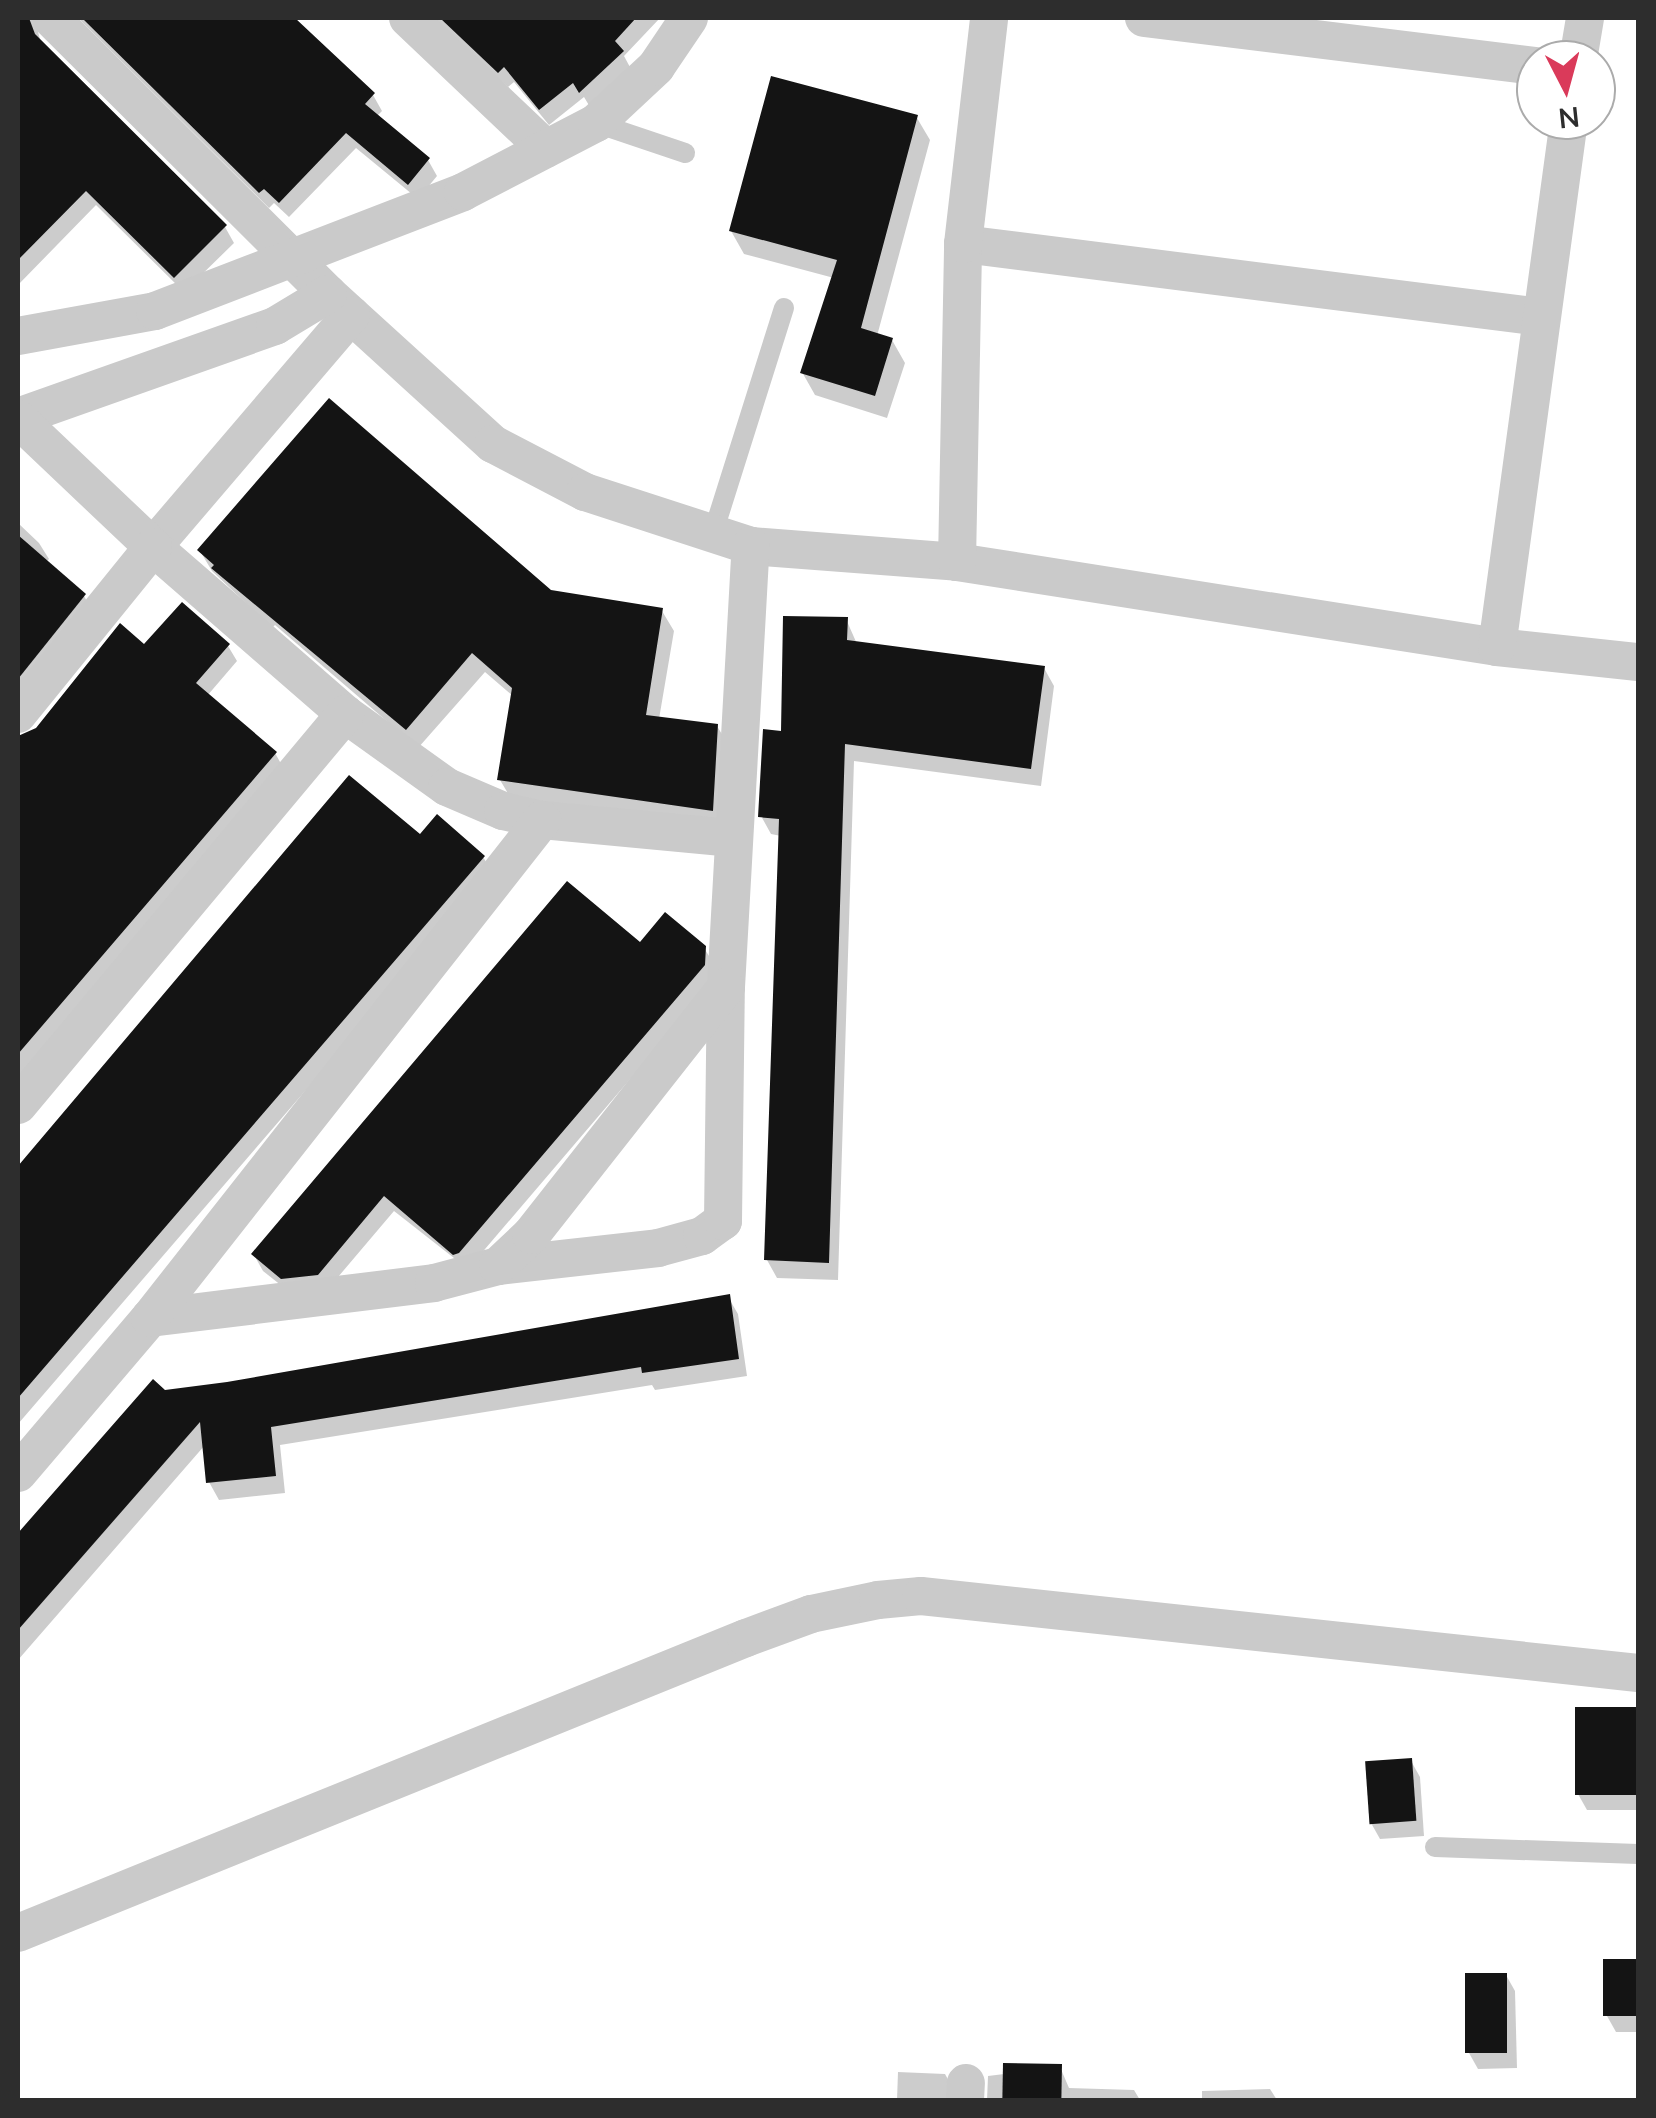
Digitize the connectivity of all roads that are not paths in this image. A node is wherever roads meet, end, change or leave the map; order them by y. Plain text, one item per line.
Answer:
1 (51, 18) edge
2 (408, 18) edge
3 (689, 18) edge
4 (988, 18) edge
5 (1144, 18) edge
6 (1516, 64) edge
7 (596, 123) junction
8 (1567, 140) edge
9 (546, 149) junction
10 (685, 153) dead end
11 (963, 244) junction
12 (295, 257) junction
13 (339, 305) junction
14 (784, 308) dead end
15 (1540, 317) junction
16 (18, 336) edge
17 (18, 418) edge
18 (713, 533) junction
19 (751, 546) junction
20 (154, 547) junction
21 (957, 562) junction
22 (1497, 646) junction
23 (1638, 662) edge
24 (18, 714) edge
25 (344, 714) junction
26 (542, 820) junction
27 (733, 838) junction
28 (726, 987) junction
29 (18, 1105) edge
30 (498, 1266) junction
31 (150, 1318) junction
32 (25, 1448) edge
33 (1638, 1673) edge
34 (1435, 1847) dead end
35 (1638, 1854) edge
36 (18, 1934) edge

1 - 12 street
2 - 9 street
3 - 7 street
4 - 11 street
5 - 6 street
7 - 9 street
7 - 10 lane
8 - 15 street
9 - 12 street
11 - 15 street
11 - 21 street
12 - 13 street
12 - 16 street
13 - 17 street
13 - 18 street
13 - 20 street
14 - 18 lane
15 - 22 street
17 - 20 street
18 - 19 street
19 - 21 street
19 - 27 street
20 - 24 street
20 - 25 street
21 - 22 street
22 - 23 street
25 - 26 street
25 - 29 street
26 - 27 street
26 - 31 street
27 - 28 street
28 - 30 street
28 - 30 street
30 - 31 street
31 - 32 street
33 - 36 street
34 - 35 lane

